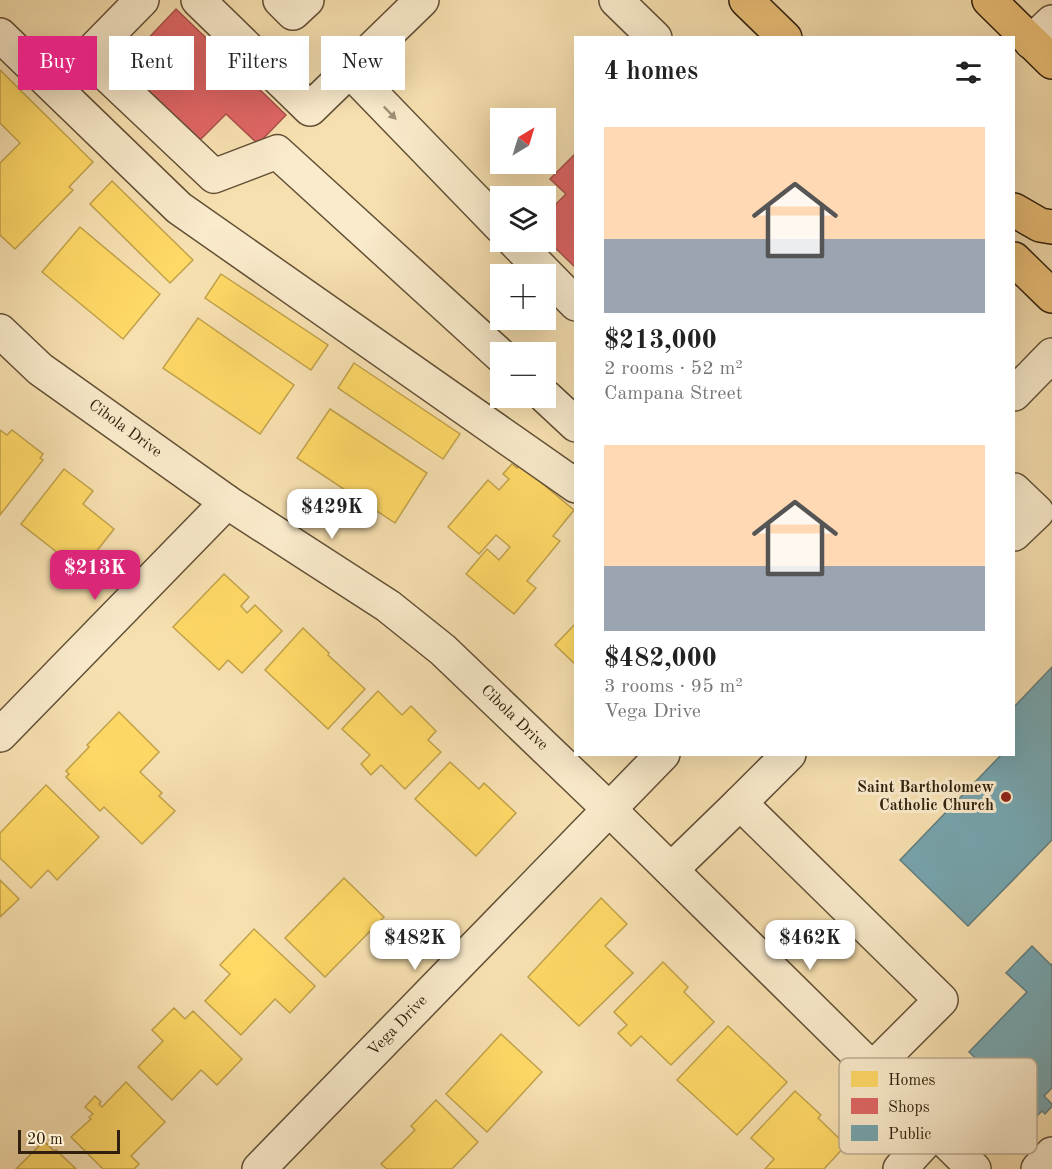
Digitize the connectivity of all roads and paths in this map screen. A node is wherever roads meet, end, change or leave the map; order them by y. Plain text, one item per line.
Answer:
1 (142, 0) edge
2 (198, 0) edge
3 (280, 0) edge
4 (307, 0) edge
5 (422, 0) edge
6 (616, 0) edge
7 (746, 0) edge
8 (989, 0) edge
9 (0, 35) edge
10 (385, 36) edge
11 (653, 36) edge
12 (782, 36) edge
13 (1045, 42) edge
14 (331, 90) edge
15 (368, 90) edge
16 (1015, 211) edge
17 (490, 216) edge
18 (1052, 227) edge
19 (525, 252) edge
20 (1015, 260) edge
21 (1052, 296) edge
22 (574, 302) edge
23 (0, 331) edge
24 (490, 346) edge
25 (1052, 355) edge
26 (1015, 393) edge
27 (556, 407) edge
28 (574, 423) edge
29 (574, 485) edge
30 (227, 502) junction
31 (1034, 504) edge
32 (1015, 532) edge
33 (0, 735) edge
34 (661, 756) edge
35 (787, 756) edge
36 (740, 803) junction
37 (609, 809) junction
38 (671, 870) junction
39 (863, 1058) edge
40 (883, 1058) edge
41 (914, 1154) edge
42 (959, 1154) edge
43 (1052, 1154) edge
44 (258, 1169) edge
45 (900, 1169) edge
46 (974, 1169) edge
47 (1038, 1169) edge

1 - 24 street
2 - 14 street
3 - 4 street
5 - 10 street
6 - 11 street
7 - 12 main road
8 - 13 main road
9 - 29 street
15 -> 17 street
16 - 18 main road
19 - 22 street
20 - 21 main road
23 - 30 street, Cibola Drive
25 - 26 street
27 - 28 street
30 - 33 street
30 - 37 street, Cibola Drive
31 - 32 street
34 - 37 street, Vega Drive
35 - 36 street
36 - 38 street
36 - 40 street
37 - 38 street, Cibola Drive
37 - 44 street, Vega Drive
38 - 39 street, Cibola Drive
41 - 45 street
42 - 46 street, Cibola Drive
43 - 47 street

